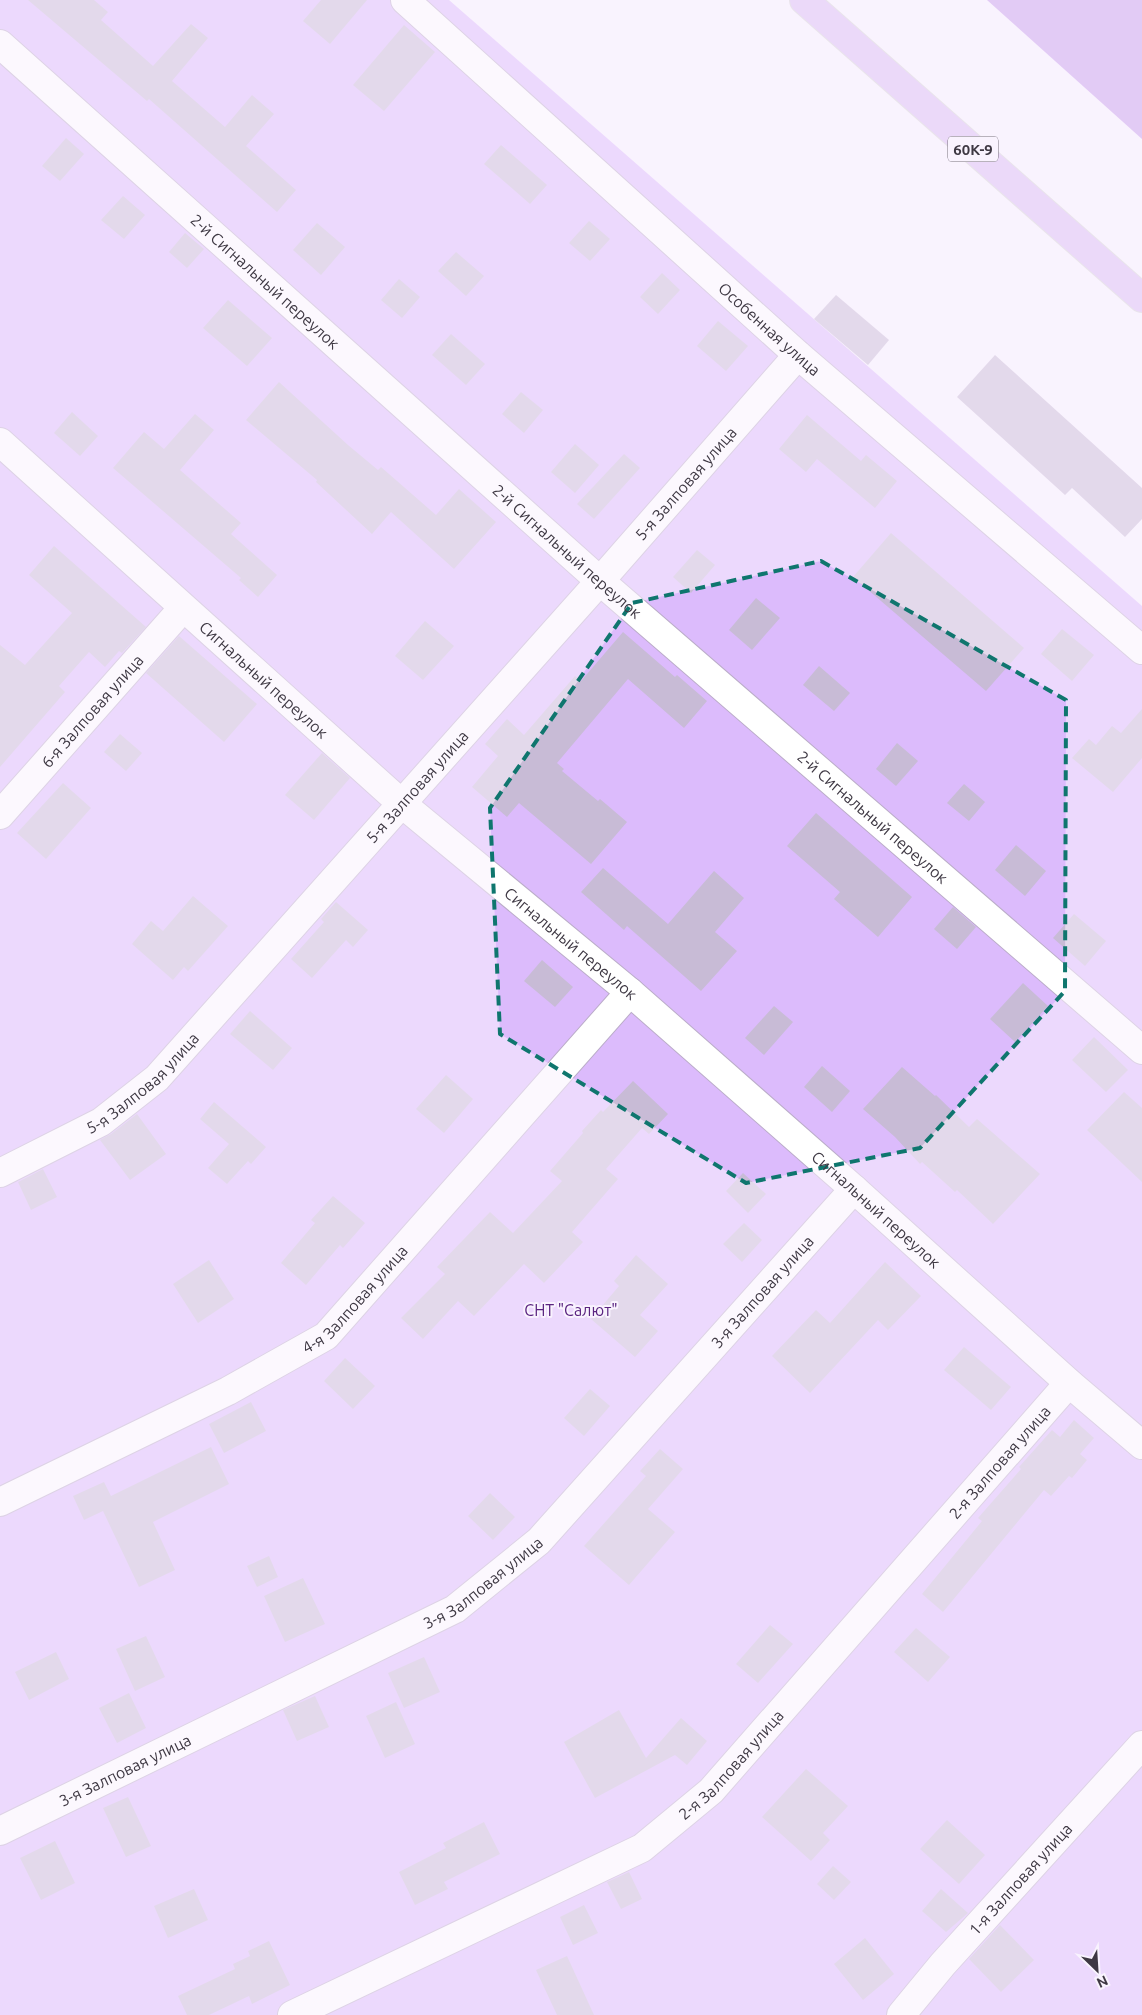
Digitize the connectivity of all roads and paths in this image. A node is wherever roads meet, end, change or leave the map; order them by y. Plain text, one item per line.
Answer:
1 (405, 0) edge
2 (804, 0) edge
3 (0, 44) edge
4 (1142, 298) edge
5 (798, 355) junction
6 (0, 442) edge
7 (600, 581) junction
8 (183, 608) junction
9 (1142, 650) edge
10 (401, 803) junction
11 (0, 814) edge
12 (630, 992) junction
13 (1142, 1050) edge
14 (0, 1172) edge
15 (854, 1189) junction
16 (1070, 1383) junction
17 (1142, 1444) edge
18 (0, 1502) edge
19 (1142, 1745) edge
20 (0, 1831) edge
21 (292, 2015) edge
22 (901, 2015) edge

1 - 5 street, Особенная улица
2 - 4 main road, 60К-9
3 - 7 street, 2-й Сигнальный переулок
5 - 7 street, 5-я Залповая улица
5 - 9 street, Особенная улица
6 - 8 street, Сигнальный переулок
7 - 10 street, 5-я Залповая улица
7 - 13 street, 2-й Сигнальный переулок
8 - 10 street, Сигнальный переулок
8 - 11 street, 6-я Залповая улица
10 - 12 street, Сигнальный переулок
10 - 14 street, 5-я Залповая улица
12 - 15 street, Сигнальный переулок
12 - 18 street, 4-я Залповая улица
15 - 16 street, Сигнальный переулок
15 - 20 street, 3-я Залповая улица
16 - 17 street, Сигнальный переулок
16 - 21 street, 2-я Залповая улица
19 - 22 street, 1-я Залповая улица

